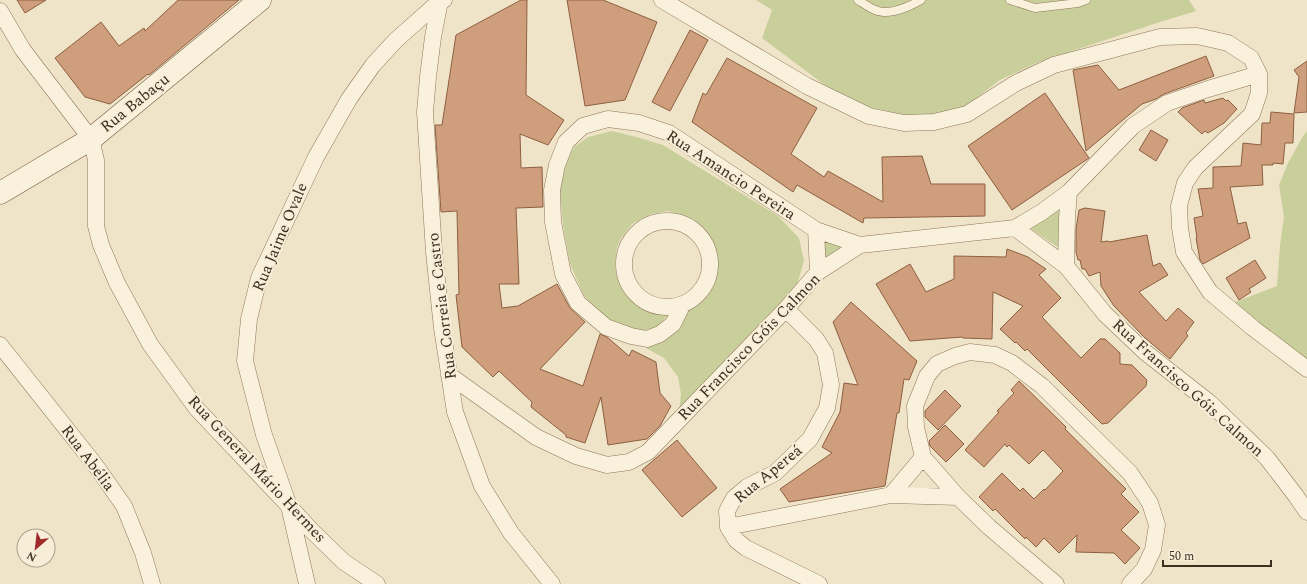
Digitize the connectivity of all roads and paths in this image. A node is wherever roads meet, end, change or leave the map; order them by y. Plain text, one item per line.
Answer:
1 (260, 0) edge
2 (662, 0) edge
3 (858, 0) edge
4 (922, 0) edge
5 (1010, 0) edge
6 (1086, 0) edge
7 (442, 1) edge
8 (0, 11) edge
9 (1259, 74) junction
10 (91, 139) junction
11 (1069, 192) junction
12 (0, 193) edge
13 (1015, 228) junction
14 (816, 230) junction
15 (860, 245) junction
16 (1066, 266) junction
17 (818, 272) junction
18 (683, 304) junction
19 (786, 309) junction
20 (0, 345) edge
21 (1307, 369) edge
22 (449, 375) junction
23 (923, 457) junction
24 (891, 495) junction
25 (958, 497) junction
26 (288, 506) junction
27 (1307, 512) edge
28 (728, 527) junction
29 (152, 584) edge
30 (307, 584) edge
31 (377, 584) edge
32 (552, 584) edge
33 (819, 584) edge
34 (1056, 584) edge
35 (1130, 584) edge

1 - 10 street, Rua Babaçu
2 - 9 street
3 - 4 lane
5 - 6 lane
7 - 22 street, Rua Correia e Castro
7 - 26 street, Rua Jaime Ovale
8 - 10 street
9 - 11 street
9 - 21 street
10 - 12 street, Rua Babaçu
10 - 26 street, Rua General Mário Hermes
11 - 13 street
11 - 16 street
13 - 15 street, Rua Francisco Góis Calmon
13 - 16 street, Rua Francisco Góis Calmon
14 - 15 street, Rua Amancio Pereira
14 - 17 street
14 - 18 street, Rua Amancio Pereira
15 - 17 street, Rua Francisco Góis Calmon
16 - 27 street, Rua Francisco Góis Calmon
17 - 19 street, Rua Francisco Góis Calmon
18 - 18 street, Rua Amancio Pereira
19 - 22 street, Rua Francisco Góis Calmon
19 - 28 street, Rua Apereá
20 - 29 street, Rua Abélia
22 - 32 street, Rua Correia e Castro
23 - 24 street
23 - 25 street
23 - 35 street
24 - 25 street
24 - 28 street
25 - 34 street
26 - 30 street, Rua Jaime Ovale
26 - 31 street, Rua General Mário Hermes
28 - 33 street

